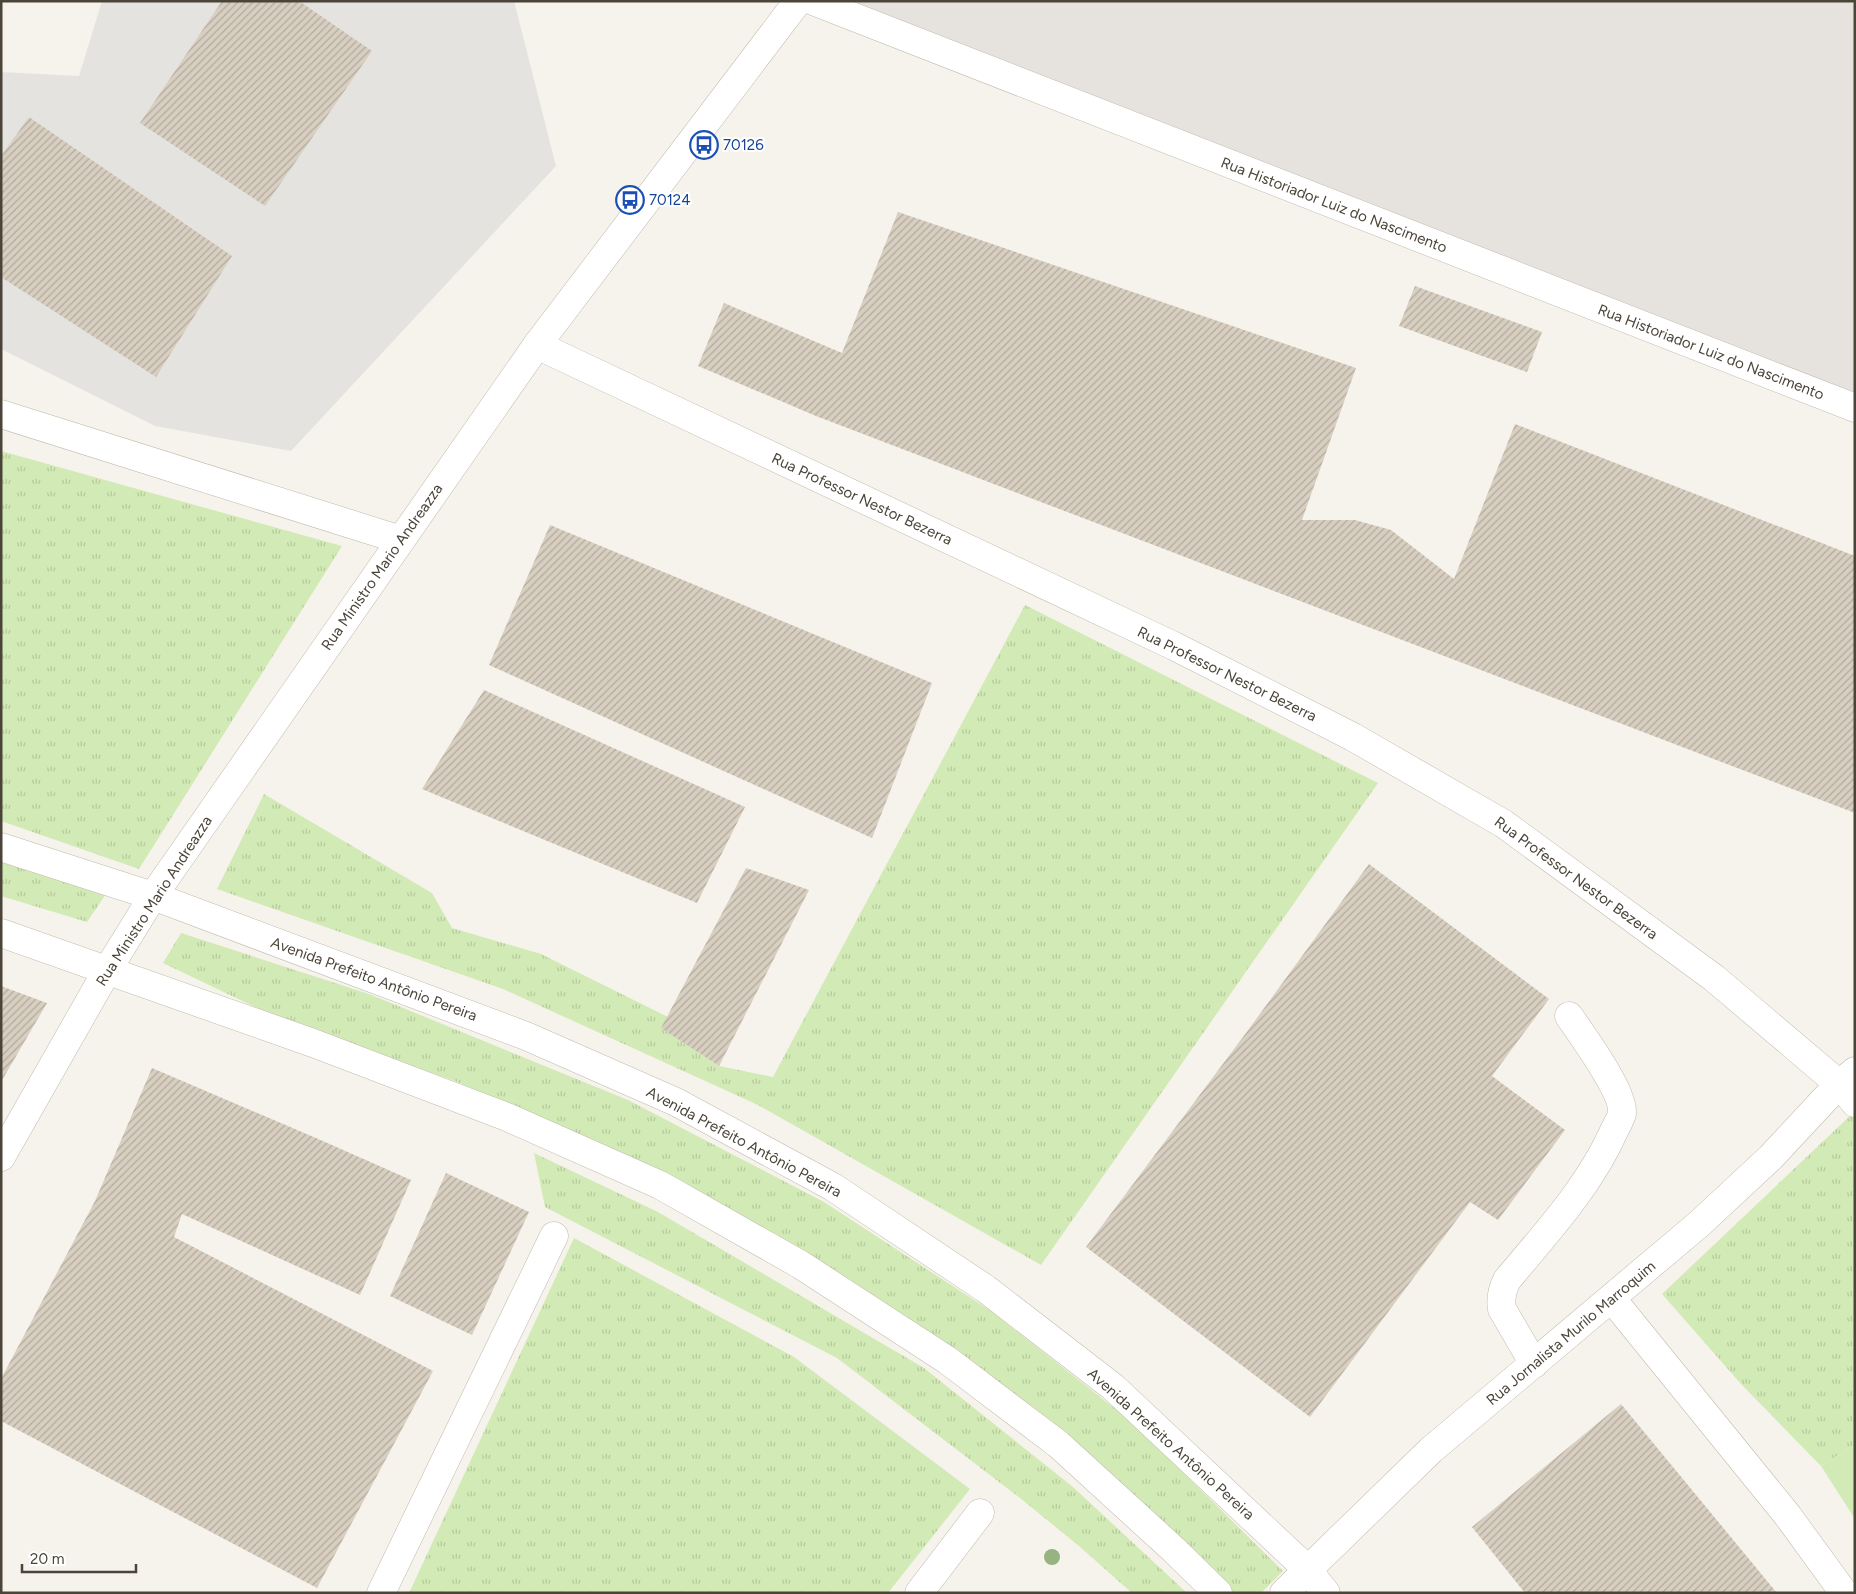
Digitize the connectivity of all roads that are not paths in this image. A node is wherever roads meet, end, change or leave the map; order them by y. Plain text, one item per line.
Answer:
1 (798, 1) edge
2 (813, 1) edge
3 (537, 345) junction
4 (1855, 408) edge
5 (1, 414) edge
6 (401, 540) junction
7 (1, 847) edge
8 (154, 896) junction
9 (1, 933) edge
10 (108, 969) junction
11 (1569, 1016) dead end
12 (1850, 1086) edge
13 (1, 1157) edge
14 (554, 1236) dead end
15 (1612, 1299) junction
16 (1534, 1364) junction
17 (980, 1513) dead end
18 (1308, 1570) junction
19 (381, 1593) edge
20 (919, 1593) edge
21 (1218, 1593) edge
22 (1284, 1593) edge
23 (1326, 1593) edge
24 (1844, 1593) edge

1 - 3 street, Rua Ministro Mario Andreazza
2 - 4 street, Rua Historiador Luiz do Nascimento
3 - 6 street, Rua Ministro Mario Andreazza
3 - 12 street, Rua Professor Nestor Bezerra
5 - 6 street
6 - 8 street, Rua Ministro Mario Andreazza
7 - 8 street, Avenida Prefeito Antônio Pereira
8 - 10 street, Rua Ministro Mario Andreazza
8 - 18 street, Avenida Prefeito Antônio Pereira
9 - 10 street
10 - 13 street, Rua Ministro Mario Andreazza
10 - 21 street
11 - 16 street
12 - 15 street, Rua Jornalista Murilo Marroquim
14 - 19 street
15 - 16 street, Rua Jornalista Murilo Marroquim
15 - 24 street
16 - 18 street, Rua Jornalista Murilo Marroquim
17 - 20 street
18 - 22 street, Rua Jornalista Murilo Marroquim
18 - 23 street, Avenida Prefeito Antônio Pereira

